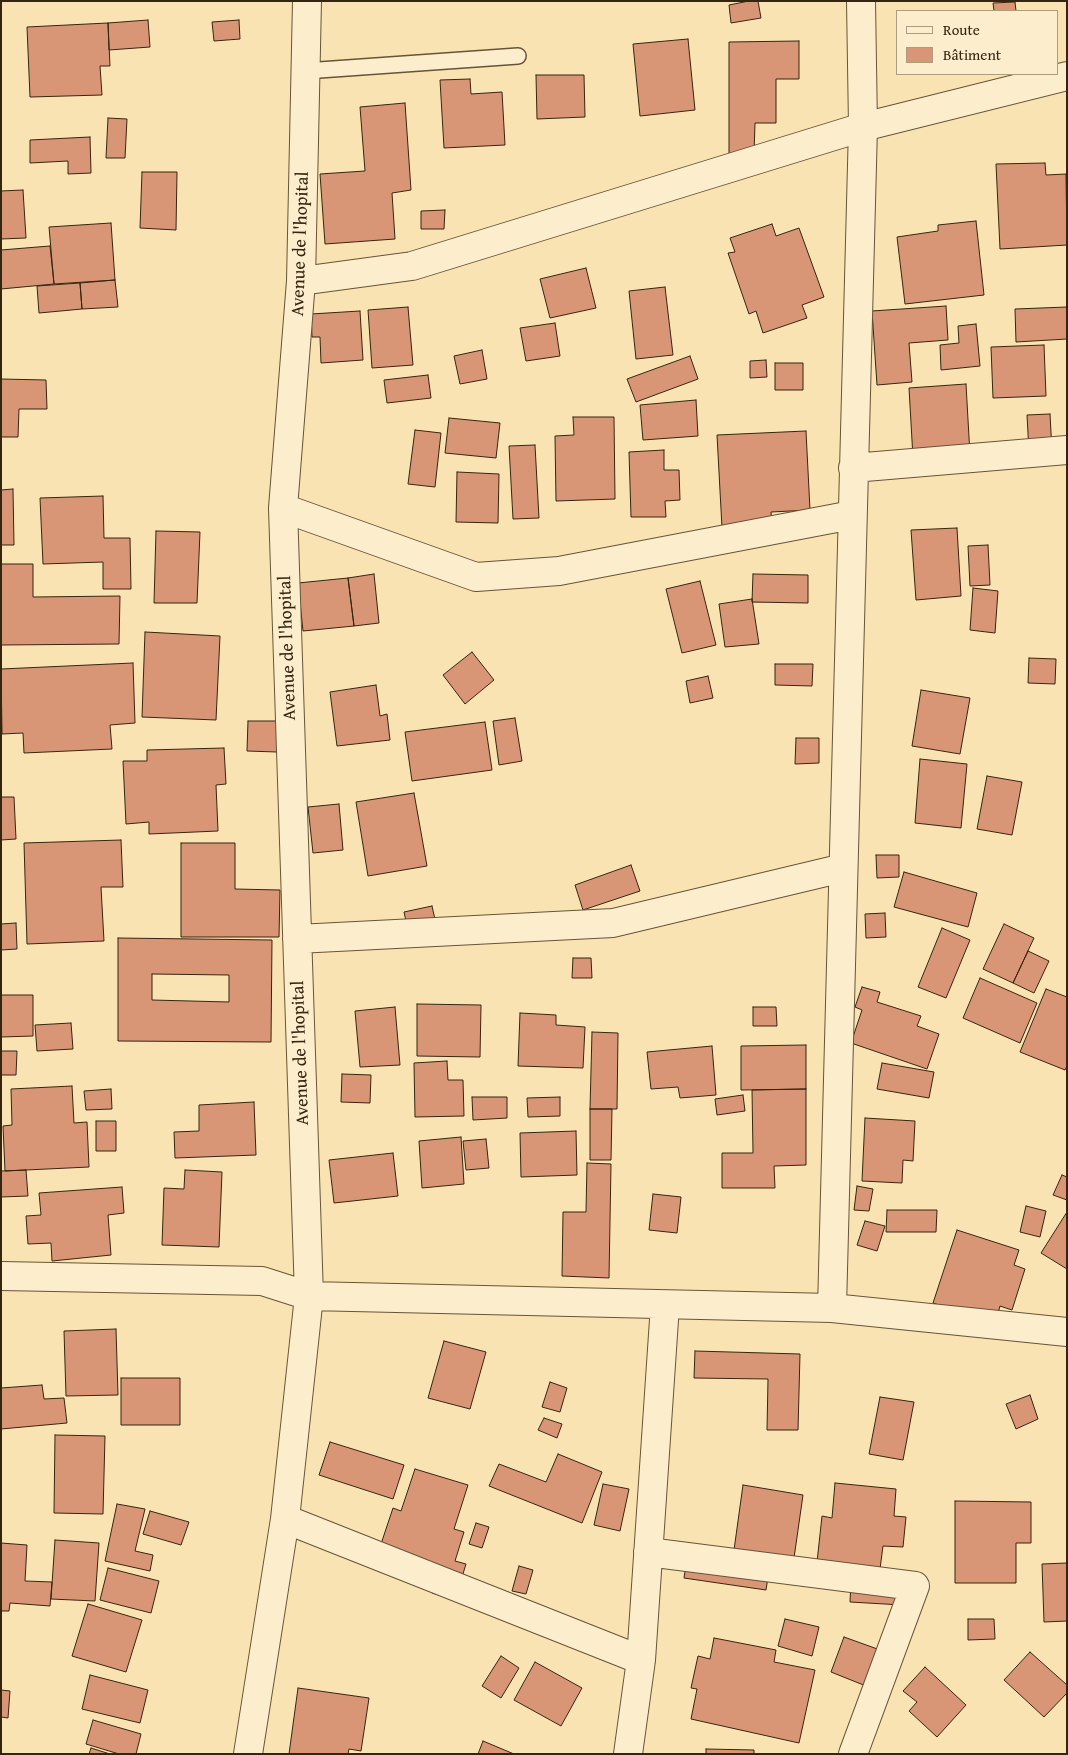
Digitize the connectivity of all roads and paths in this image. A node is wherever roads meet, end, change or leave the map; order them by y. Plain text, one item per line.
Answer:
1 (307, 1) edge
2 (861, 1) edge
3 (518, 56) dead end
4 (305, 71) junction
5 (1067, 76) edge
6 (863, 128) junction
7 (301, 281) junction
8 (1067, 450) edge
9 (853, 468) junction
10 (284, 508) junction
11 (852, 515) junction
12 (843, 868) junction
13 (297, 939) junction
14 (1, 1276) edge
15 (309, 1296) junction
16 (665, 1304) junction
17 (832, 1308) junction
18 (1067, 1332) edge
19 (284, 1519) junction
20 (648, 1552) junction
21 (641, 1660) junction
22 (248, 1754) edge
23 (628, 1754) edge
24 (853, 1754) edge

1 - 4 street, Avenue de l'hopital
2 - 6 street
3 - 4 lane
4 - 7 street, Avenue de l'hopital
5 - 6 street
6 - 7 street
6 - 9 street
7 - 10 street, Avenue de l'hopital
8 - 9 street
9 - 11 street
10 - 11 street
10 - 13 street, Avenue de l'hopital
11 - 12 street
12 - 13 street
12 - 17 street
13 - 15 street, Avenue de l'hopital
14 - 15 street
15 - 16 street
15 - 19 street, Avenue de l'hopital
16 - 17 street
16 - 20 street
17 - 18 street
19 - 21 street
19 - 22 street, Avenue de l'hopital
20 - 21 street
20 - 24 street
21 - 23 street

